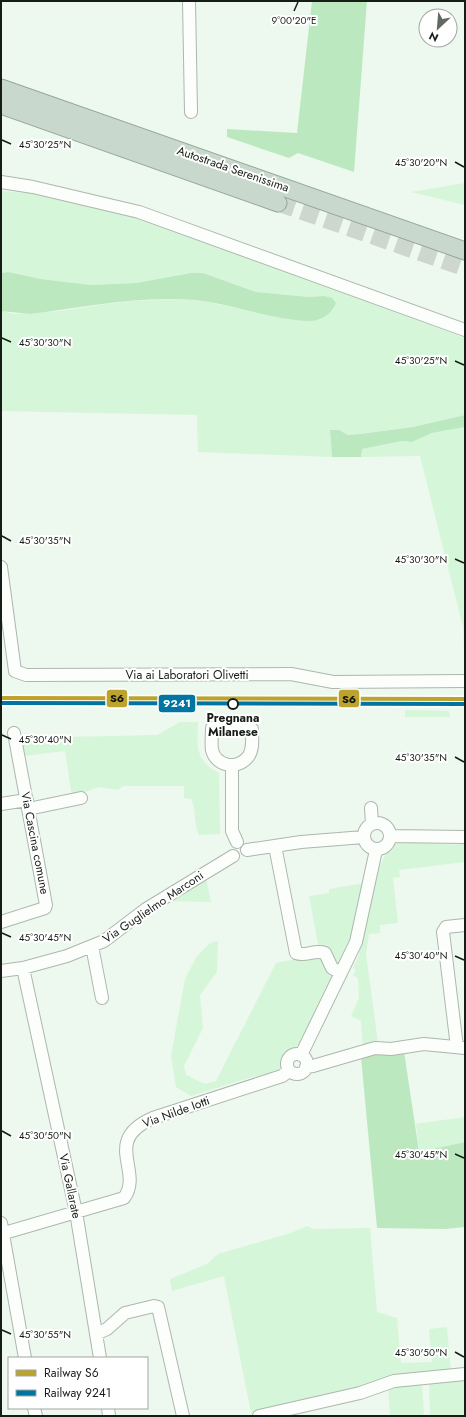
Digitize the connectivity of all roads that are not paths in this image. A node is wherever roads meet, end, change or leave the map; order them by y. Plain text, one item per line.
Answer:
1 (189, 1) edge
2 (1, 88) edge
3 (1, 105) edge
4 (191, 112) dead end
5 (1, 182) edge
6 (1, 185) edge
7 (33, 187) junction
8 (278, 203) tunnel mouth
9 (465, 251) edge
10 (465, 330) edge
11 (1, 567) edge
12 (465, 681) edge
13 (14, 733) dead end
14 (232, 765) dead end
15 (81, 798) dead end
16 (1, 804) edge
17 (27, 805) junction
18 (371, 808) dead end
19 (372, 824) junction
20 (390, 836) junction
21 (364, 837) junction
22 (465, 837) edge
23 (236, 842) junction
24 (275, 846) junction
25 (247, 850) junction
26 (376, 850) junction
27 (233, 856) junction
28 (1, 922) edge
29 (465, 925) edge
30 (92, 946) junction
31 (22, 968) junction
32 (1, 971) edge
33 (341, 973) junction
34 (102, 998) dead end
35 (461, 1048) edge
36 (301, 1055) junction
37 (306, 1067) junction
38 (289, 1071) junction
39 (76, 1212) junction
40 (2, 1230) edge
41 (96, 1334) junction
42 (25, 1357) edge
43 (100, 1357) edge
44 (465, 1374) edge
45 (183, 1416) edge
46 (259, 1416) edge

1 - 4 street
2 - 9 highway, Autostrada Serenissima
3 - 8 highway, Autostrada Serenissima
5 - 7 street
6 - 7 street
7 - 10 street
11 - 12 street, Via ai Laboratori Olivetti
13 - 17 street, Via Cascina comune
14 - 23 street
15 - 17 street
16 - 17 street
17 - 28 street, Via Cascina comune
18 - 19 street
19 - 20 street
19 - 21 street
20 - 22 street
20 - 26 street
21 - 24 street
21 - 26 street
23 - 25 street
23 - 27 street
24 - 25 street
24 - 33 street
25 - 27 street
26 - 33 street
27 - 30 street, Via Guglielmo Marconi
29 - 35 street
30 - 31 street, Via Guglielmo Marconi
30 - 34 street
31 - 32 street, Via Guglielmo Marconi
31 - 39 street, Via Gallarate
33 - 36 street
35 - 37 street
36 - 37 street
36 - 38 street
37 - 38 street
38 - 39 street, Via Nilde Iotti
39 - 40 street
39 - 41 street, Via Gallarate
40 - 42 street
41 - 43 street, Via Gallarate
41 - 45 street
44 - 46 street

